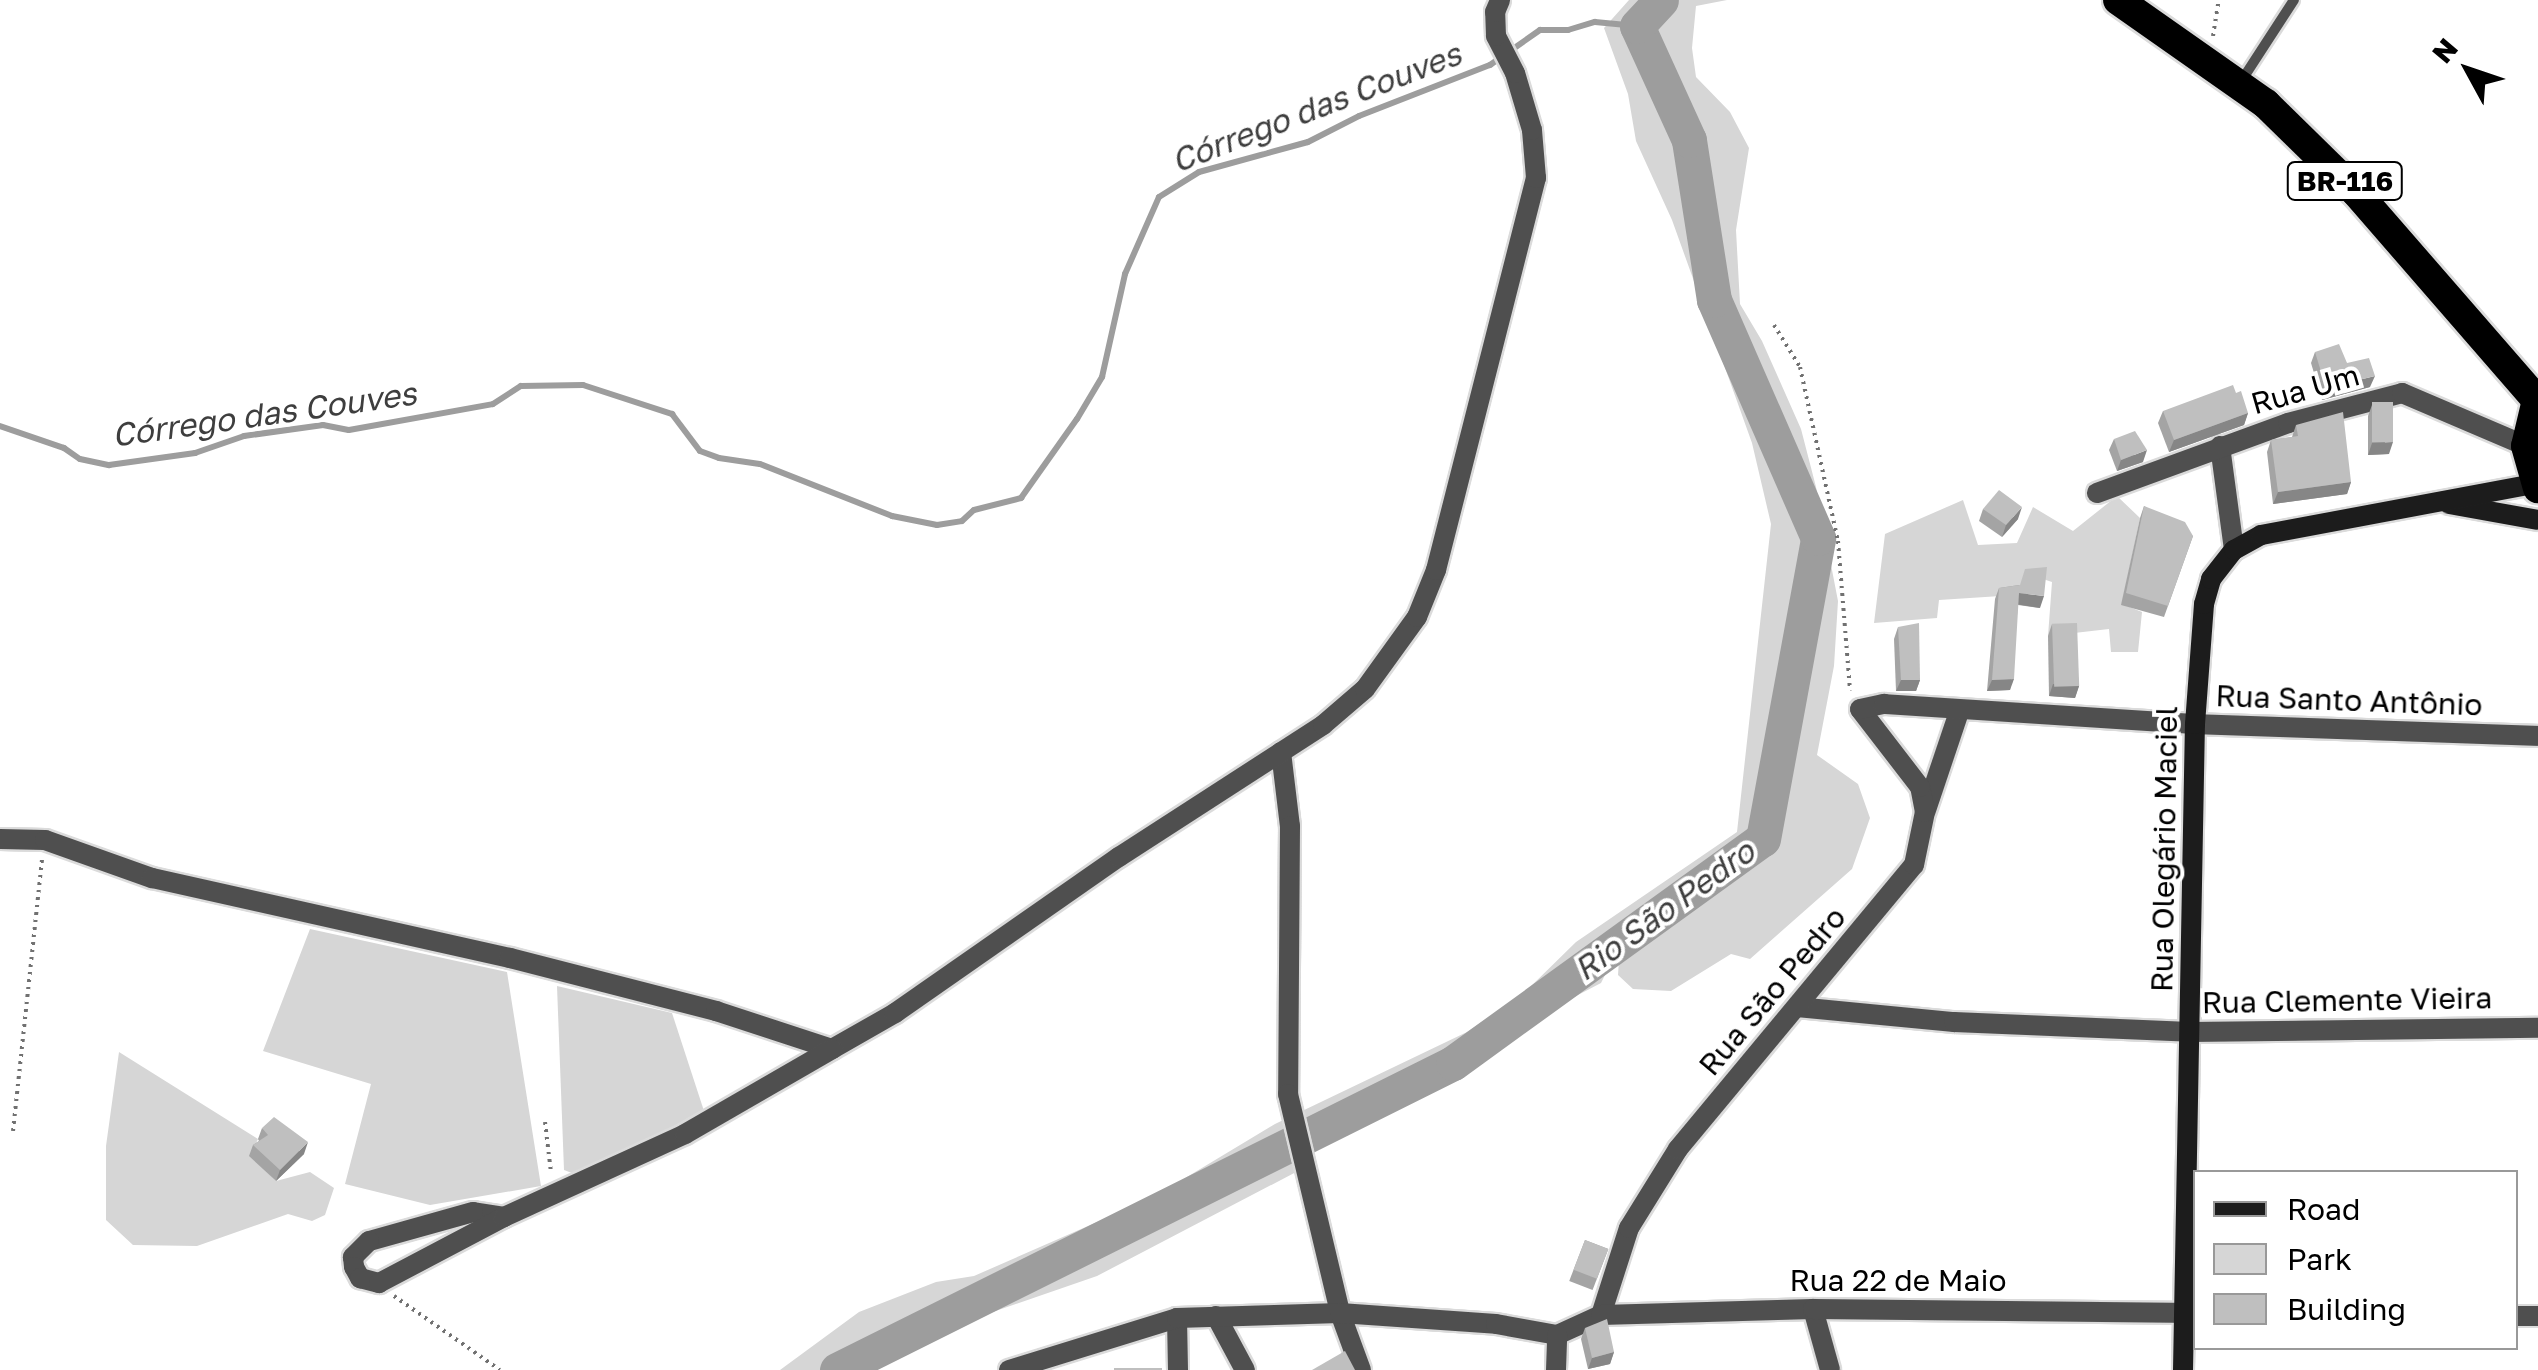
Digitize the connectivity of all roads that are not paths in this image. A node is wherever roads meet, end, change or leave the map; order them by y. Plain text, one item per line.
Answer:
1 (1500, 0) edge
2 (2118, 0) edge
3 (2294, 0) edge
4 (2240, 84) junction
5 (2538, 401) edge
6 (2220, 446) junction
7 (2526, 446) junction
8 (2537, 485) edge
9 (2098, 493) dead end
10 (2437, 502) junction
11 (2538, 520) edge
12 (2234, 550) junction
13 (1959, 712) junction
14 (2195, 724) junction
15 (2538, 736) edge
16 (1282, 752) junction
17 (1925, 812) junction
18 (0, 840) edge
19 (1797, 1007) junction
20 (2538, 1028) edge
21 (2190, 1032) junction
22 (832, 1050) junction
23 (504, 1217) junction
24 (1812, 1309) junction
25 (1340, 1313) junction
26 (2189, 1313) edge
27 (1601, 1315) junction
28 (1216, 1316) junction
29 (1177, 1318) junction
30 (1558, 1335) junction
31 (1009, 1370) edge
32 (1178, 1370) edge
33 (1245, 1370) edge
34 (1362, 1370) edge
35 (1556, 1370) edge
36 (1830, 1370) edge
37 (2182, 1370) edge

1 - 16 street
2 - 4 highway, BR-116
3 - 4 lane
4 - 5 highway, BR-116
5 - 7 highway
6 - 7 street, Rua Um
6 - 9 street, Rua Um
6 - 12 street
7 - 8 highway
8 - 10 street
10 - 11 street
10 - 12 street
12 - 14 street, Rua Olegário Maciel
13 - 14 street, Rua Santo Antônio
13 - 17 street, Rua São Pedro
13 - 17 street, Rua Santo Antônio
14 - 15 street, Rua Santo Antônio
14 - 21 street, Rua Olegário Maciel
16 - 22 street
16 - 25 street
17 - 19 street, Rua São Pedro
18 - 22 street
19 - 21 street, Rua Clemente Vieira
19 - 27 street, Rua São Pedro
20 - 21 street, Rua Clemente Vieira
21 - 26 street, Rua Olegário Maciel
22 - 23 street
23 - 23 street
24 - 26 street, Rua 22 de Maio
24 - 27 street, Rua 22 de Maio
24 - 36 street
25 - 28 street
25 - 30 street
25 - 34 street
26 - 37 street, Rua Olegário Maciel
27 - 30 street
28 - 29 street
28 - 33 street
29 - 31 street
29 - 32 street
30 - 35 street

